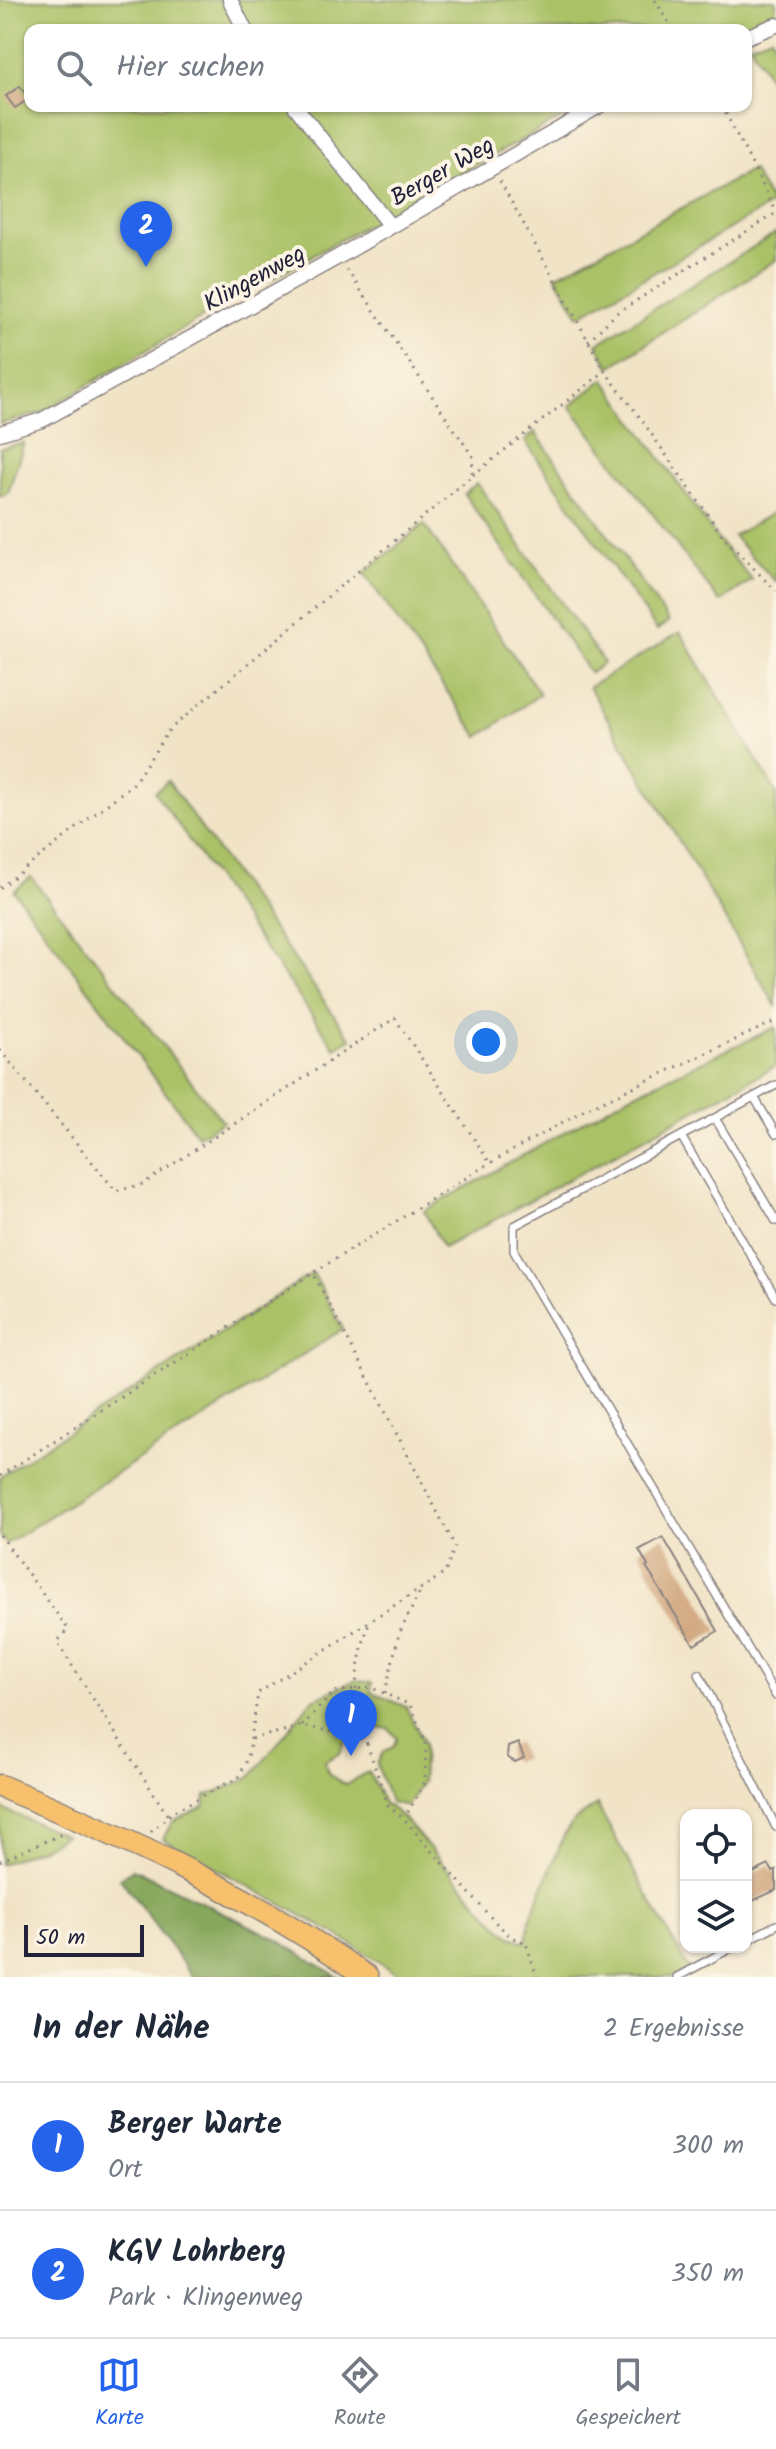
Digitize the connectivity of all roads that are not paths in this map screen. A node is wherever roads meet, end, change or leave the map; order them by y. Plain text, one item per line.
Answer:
1 (230, 0) edge
2 (242, 24) edge
3 (776, 25) edge
4 (752, 35) edge
5 (300, 112) edge
6 (589, 112) edge
7 (390, 226) junction
8 (0, 433) edge
9 (776, 1085) edge
10 (754, 1097) junction
11 (715, 1118) junction
12 (776, 1134) edge
13 (681, 1136) junction
14 (776, 1221) edge
15 (776, 1298) edge
16 (699, 1674) dead end
17 (776, 1696) edge
18 (0, 1786) edge
19 (776, 1827) edge
20 (776, 1925) edge
21 (752, 1938) edge
22 (722, 1953) edge
23 (367, 1977) edge
24 (677, 1977) edge

1 - 2 street
3 - 4 street
5 - 7 street
6 - 7 street, Berger Weg
7 - 8 street, Klingenweg
9 - 10 lane
10 - 11 lane
10 - 12 lane
11 - 13 lane
11 - 14 lane
13 - 15 lane
13 - 17 lane
16 - 19 lane
18 - 23 main road
20 - 21 lane
22 - 24 lane

